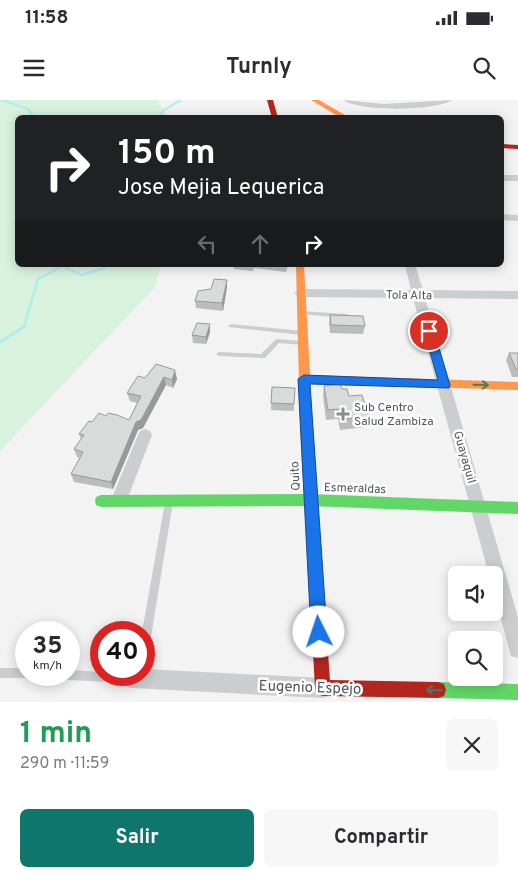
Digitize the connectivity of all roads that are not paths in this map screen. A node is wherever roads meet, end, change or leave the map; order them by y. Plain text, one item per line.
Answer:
1 (270, 100) edge
2 (301, 100) edge
3 (314, 100) edge
4 (347, 100) edge
5 (365, 100) edge
6 (448, 100) edge
7 (390, 107) junction
8 (274, 115) edge
9 (326, 115) edge
10 (342, 115) edge
11 (504, 146) edge
12 (518, 147) edge
13 (504, 153) edge
14 (518, 154) edge
15 (504, 178) edge
16 (518, 178) edge
17 (504, 217) edge
18 (518, 218) edge
19 (300, 267) edge
20 (411, 267) edge
21 (300, 292) junction
22 (518, 295) edge
23 (418, 296) junction
24 (300, 313) junction
25 (351, 316) edge
26 (231, 326) dead end
27 (302, 338) junction
28 (219, 354) dead end
29 (304, 379) junction
30 (445, 385) junction
31 (518, 386) edge
32 (145, 435) dead end
33 (119, 500) junction
34 (169, 500) junction
35 (310, 500) junction
36 (101, 501) dead end
37 (480, 507) junction
38 (518, 508) edge
39 (149, 621) edge
40 (518, 649) edge
41 (0, 673) edge
42 (15, 673) edge
43 (155, 679) edge
44 (323, 688) junction
45 (518, 692) edge

1 - 8 main road
2 - 9 main road
3 - 10 main road
4 - 7 street
5 - 7 street
6 - 7 street
11 - 12 main road
13 - 14 main road
15 - 16 street
17 - 18 street
19 - 21 main road, Quito
20 - 23 street, Guayaquil
21 - 23 street, Tola Alta
21 - 24 main road, Quito
22 - 23 street, Tola Alta
23 - 30 street, Guayaquil
24 - 25 lane
24 - 27 main road, Quito
26 - 27 lane
27 - 28 lane
27 - 29 main road, Quito
29 - 30 main road
29 - 35 main road, Quito
30 -> 31 main road
30 - 37 street, Guayaquil
32 - 33 street
33 - 34 main road, Esmeraldas
33 - 36 main road, Esmeraldas
34 - 35 main road, Esmeraldas
34 - 39 lane
35 - 37 main road, Esmeraldas
35 - 44 main road, Quito
37 - 38 main road, Esmeraldas
37 - 40 street, Guayaquil
41 - 42 lane
43 - 44 street, Eugenio Espejo
45 -> 44 main road, Eugenio Espejo

